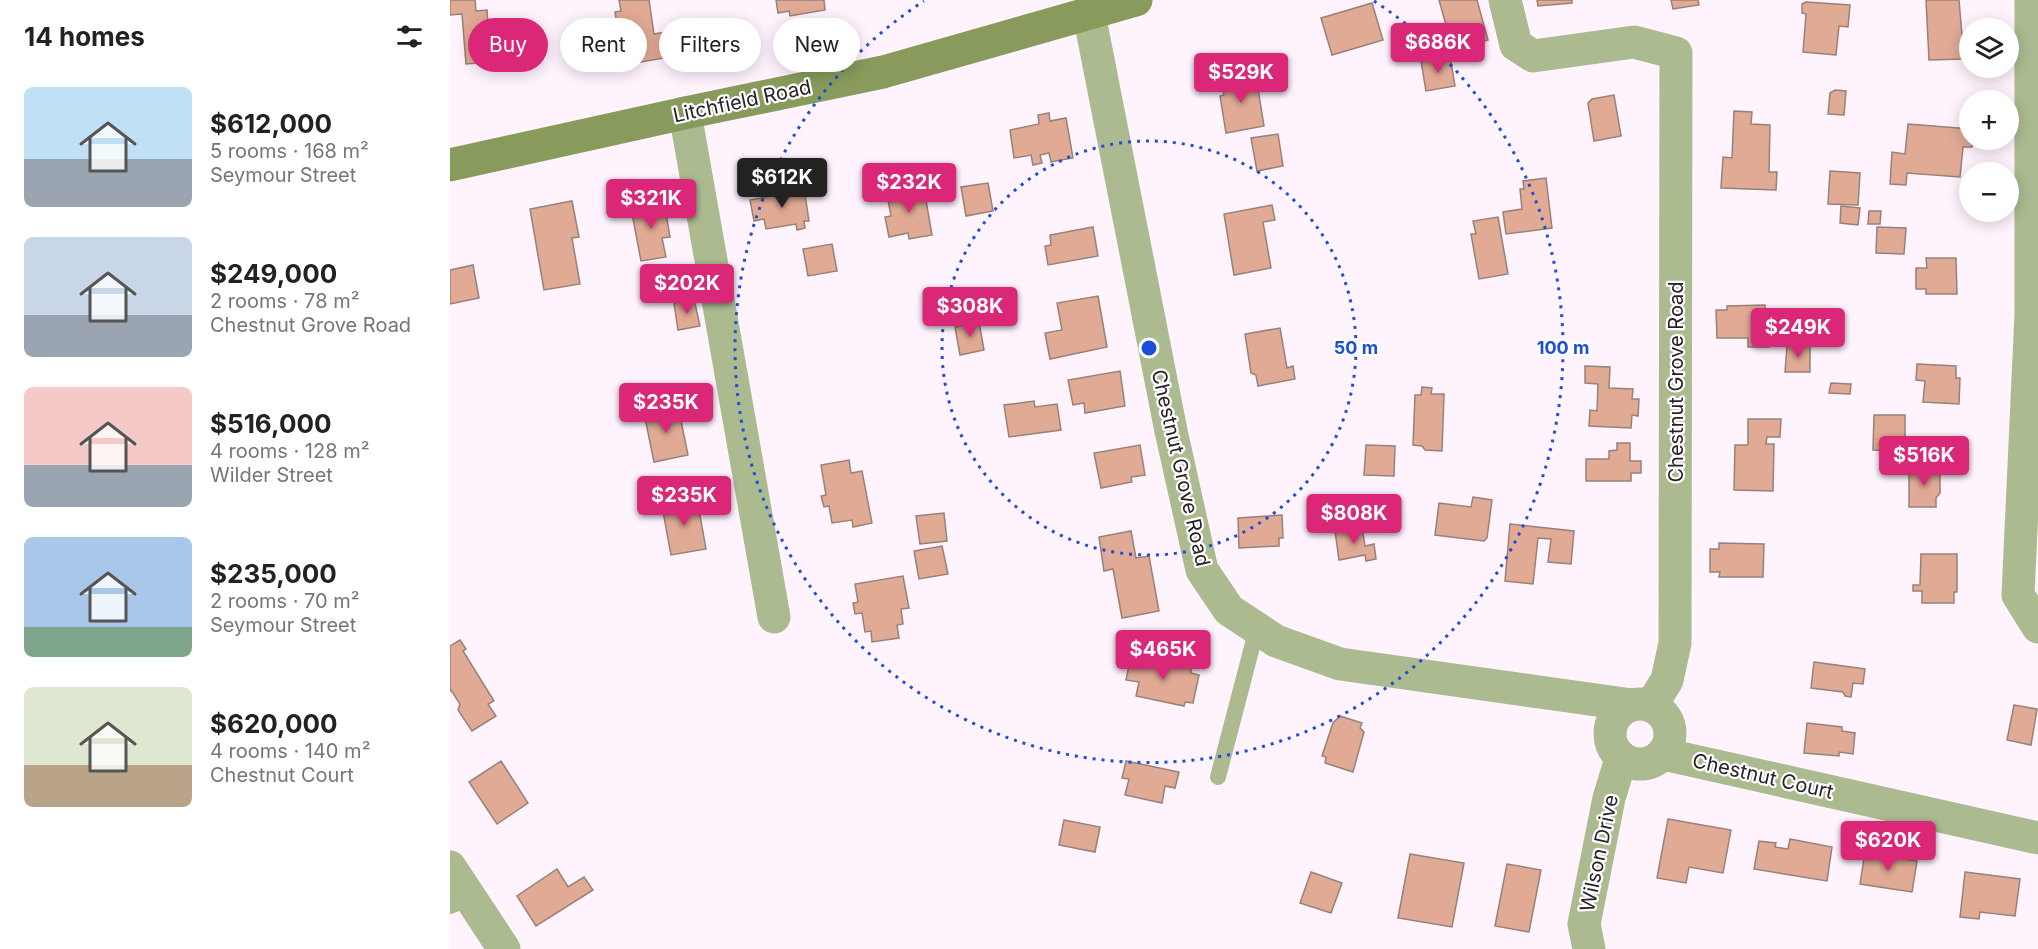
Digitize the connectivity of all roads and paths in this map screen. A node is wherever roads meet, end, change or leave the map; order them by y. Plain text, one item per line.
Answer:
1 (1136, 0) edge
2 (1505, 0) edge
3 (2031, 0) edge
4 (1089, 14) junction
5 (685, 113) junction
6 (450, 165) edge
7 (2035, 315) edge
8 (774, 617) dead end
9 (2037, 627) edge
10 (1257, 628) junction
11 (1642, 705) junction
12 (1663, 754) junction
13 (1622, 759) junction
14 (1218, 777) dead end
15 (2038, 838) edge
16 (450, 867) edge
17 (460, 902) edge
18 (504, 949) edge
19 (1589, 949) edge

1 - 4 main road, Litchfield Road
2 - 11 street, Chestnut Grove Road
3 - 7 street
4 - 5 main road, Litchfield Road
4 - 10 street, Chestnut Grove Road
5 - 6 main road, Litchfield Road
5 - 8 street
7 - 9 street
10 - 11 street, Chestnut Grove Road
10 - 14 lane
11 - 12 street
11 - 13 street, Chestnut Grove Road
12 - 13 street
12 - 15 street, Chestnut Court
13 - 19 street, Wilson Drive
16 - 17 street
17 - 18 street

